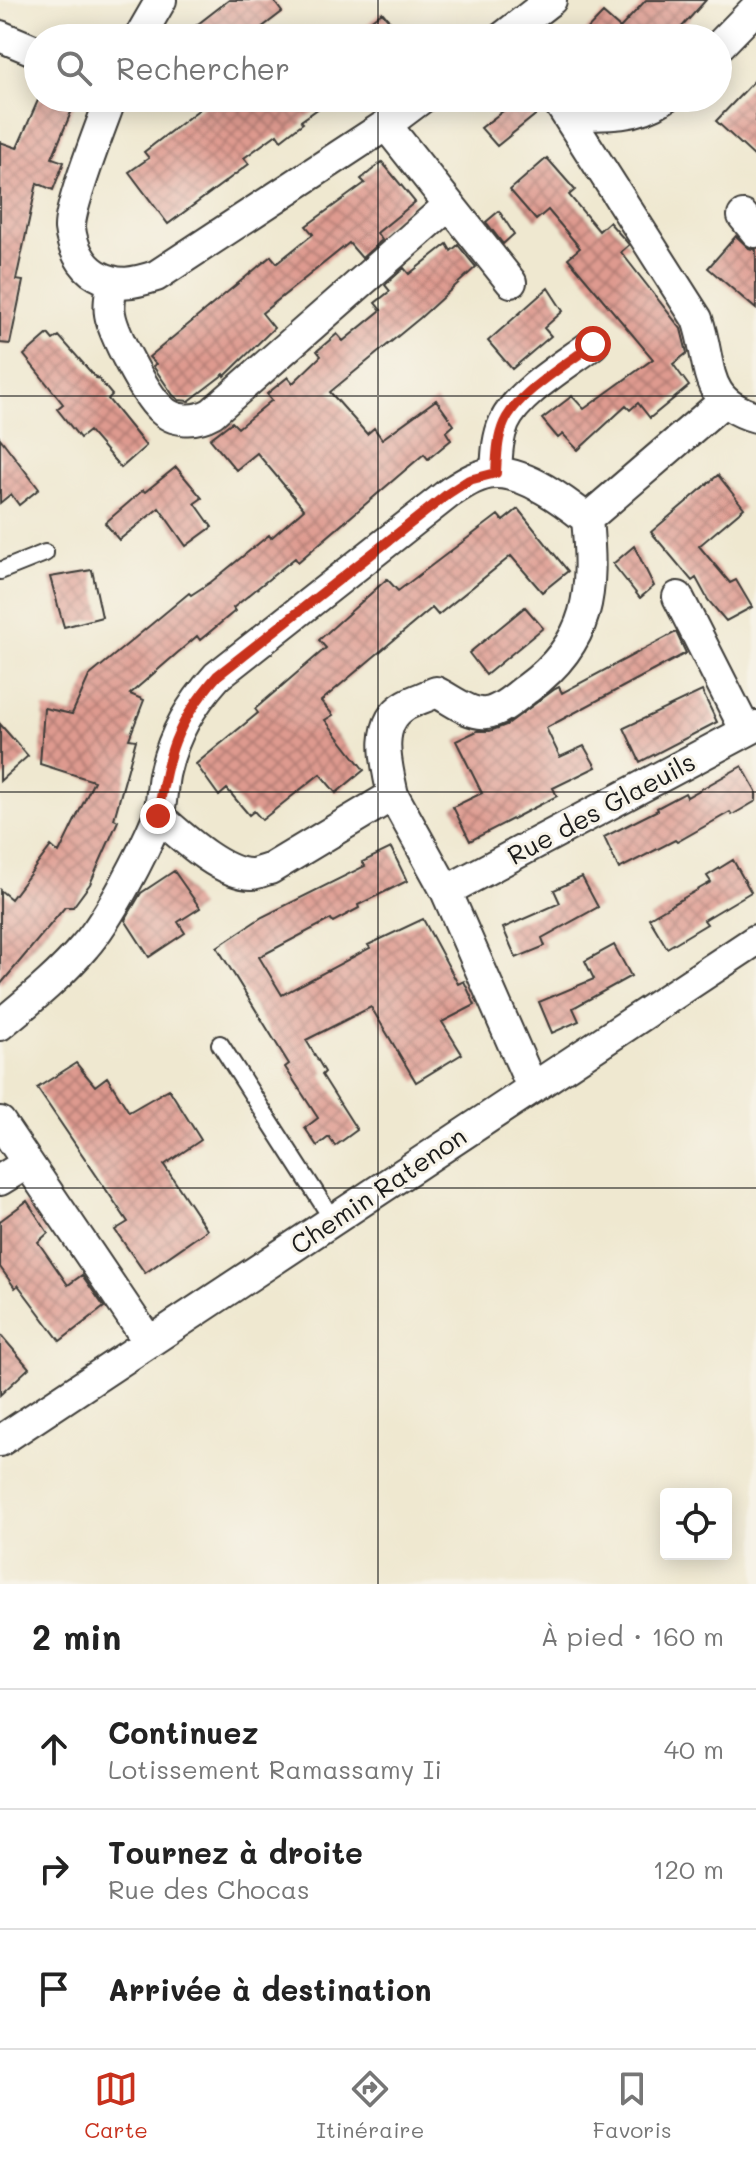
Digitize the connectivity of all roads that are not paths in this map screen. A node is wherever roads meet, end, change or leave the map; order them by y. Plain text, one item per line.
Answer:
1 (161, 0) edge
2 (551, 0) edge
3 (756, 8) edge
4 (147, 24) edge
5 (522, 24) edge
6 (732, 33) edge
7 (0, 36) edge
8 (24, 46) edge
9 (107, 112) edge
10 (403, 112) edge
11 (566, 112) edge
12 (587, 112) edge
13 (633, 112) edge
14 (386, 125) junction
15 (449, 205) junction
16 (112, 282) junction
17 (511, 282) dead end
18 (593, 344) dead end
19 (723, 402) junction
20 (756, 417) edge
21 (496, 473) junction
22 (587, 519) junction
23 (45, 553) dead end
24 (0, 571) edge
25 (678, 597) dead end
26 (751, 728) edge
27 (393, 795) junction
28 (158, 816) junction
29 (446, 891) junction
30 (756, 940) edge
31 (0, 1025) edge
32 (220, 1044) dead end
33 (532, 1087) junction
34 (0, 1122) edge
35 (26, 1164) junction
36 (0, 1180) edge
37 (333, 1220) junction
38 (149, 1342) junction
39 (0, 1441) edge

1 - 4 street
2 - 5 street
3 - 6 street
7 - 8 street
9 - 16 street
10 - 14 street
11 - 19 street
12 - 13 street
14 - 15 street
14 - 16 street
15 - 16 street
15 - 17 street
18 - 21 street
19 - 20 street
19 - 22 street
21 - 22 street
21 - 28 street
22 - 27 street
23 - 24 lane
25 - 26 street
26 - 29 street, Rue des Glaeuils
27 - 28 street
27 - 29 street
28 - 31 street
29 - 33 street
30 - 33 street, Chemin Ratenon
32 - 37 lane
33 - 37 street, Chemin Ratenon
34 - 35 street
35 - 36 street
35 - 38 street
37 - 38 street, Chemin Ratenon
38 - 39 street, Chemin Ratenon

